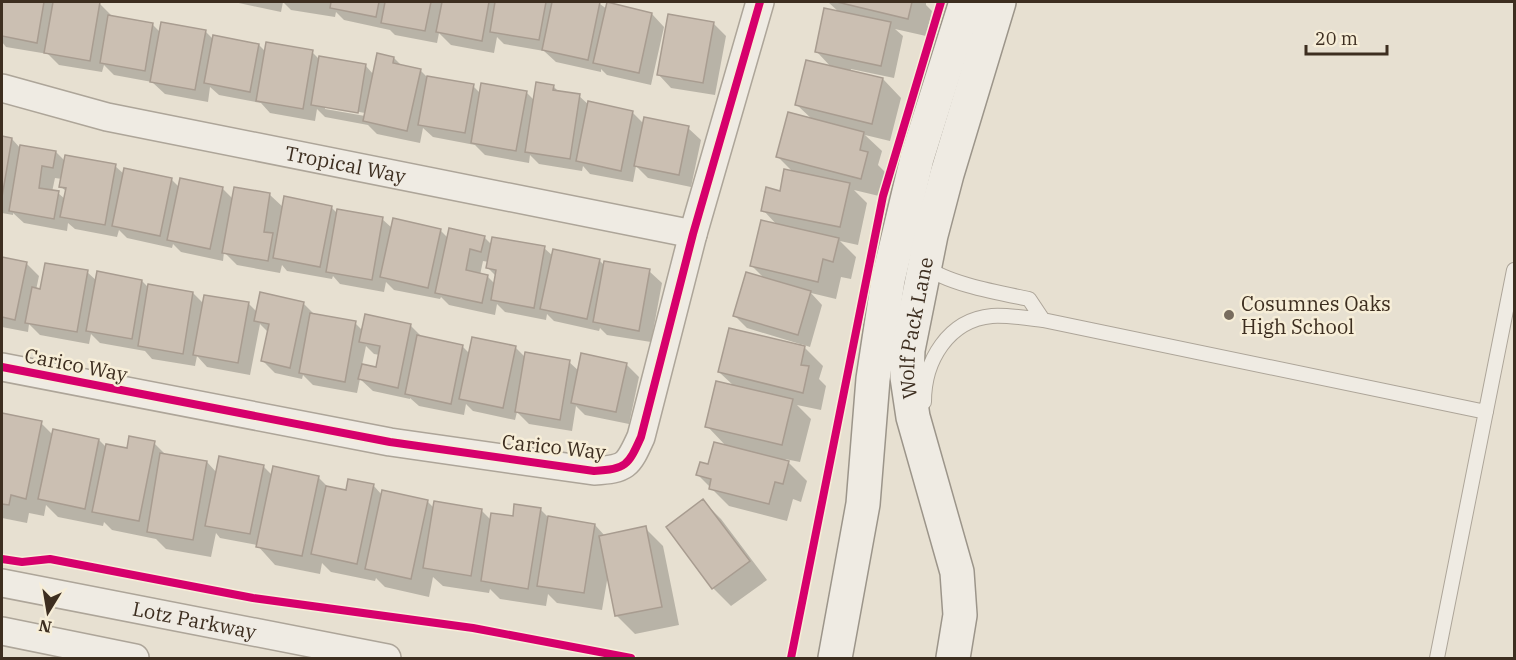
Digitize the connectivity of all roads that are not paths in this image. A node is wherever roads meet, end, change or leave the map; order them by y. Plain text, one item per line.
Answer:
1 (760, 2) edge
2 (966, 2) edge
3 (999, 2) edge
4 (2, 88) edge
5 (693, 234) junction
6 (925, 266) junction
7 (1515, 270) edge
8 (1043, 320) junction
9 (2, 367) edge
10 (1486, 412) junction
11 (957, 572) junction
12 (2, 583) edge
13 (2, 631) edge
14 (135, 658) edge
15 (387, 658) edge
16 (835, 658) edge
17 (953, 658) edge
18 (1437, 658) edge

1 - 5 street, Carico Way
2 - 16 street, Wolf Pack Lane
3 - 6 street, Wolf Pack Lane
4 - 5 street, Tropical Way
5 - 9 street, Carico Way
6 - 8 lane
6 - 11 street, Wolf Pack Lane
7 - 10 lane
8 - 10 lane
8 - 11 lane
10 - 18 lane
11 - 17 street, Wolf Pack Lane
12 - 15 street, Lotz Parkway
13 - 14 street

